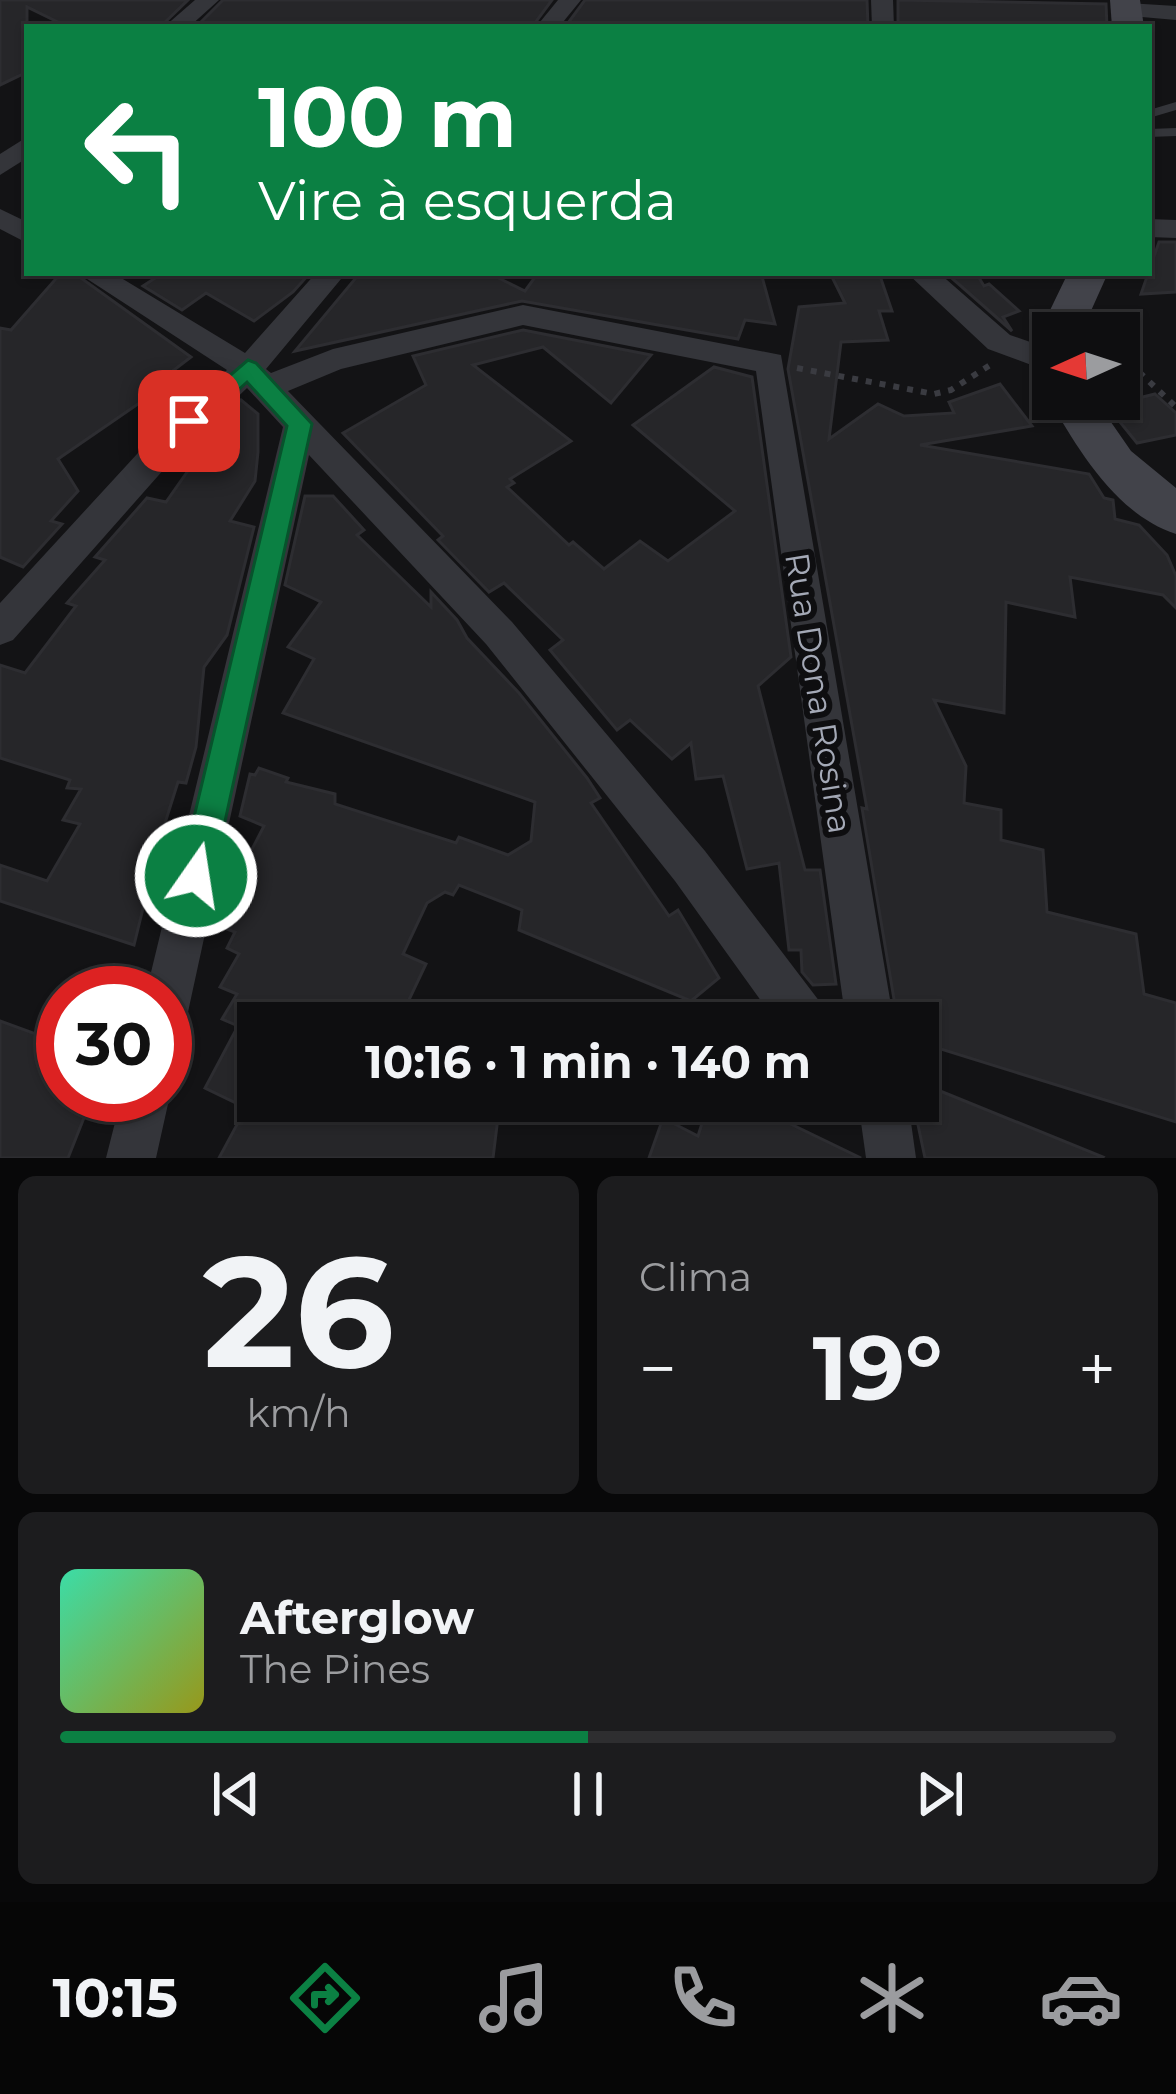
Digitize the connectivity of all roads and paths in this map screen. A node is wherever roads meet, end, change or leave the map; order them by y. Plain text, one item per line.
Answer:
1 (208, 0) edge
2 (570, 0) edge
3 (1127, 12) edge
4 (1176, 14) edge
5 (179, 24) edge
6 (550, 24) edge
7 (24, 147) edge
8 (0, 166) edge
9 (97, 276) edge
10 (330, 276) edge
11 (924, 276) edge
12 (1087, 276) edge
13 (1070, 312) edge
14 (1014, 350) junction
15 (1032, 356) edge
16 (770, 363) junction
17 (1140, 373) edge
18 (256, 378) junction
19 (1176, 406) edge
20 (1086, 420) edge
21 (300, 424) junction
22 (1176, 515) edge
23 (0, 629) edge
24 (176, 966) edge
25 (790, 1002) edge
26 (867, 1002) edge
27 (140, 1122) edge
28 (131, 1158) edge

1 - 5 street
2 - 6 street
3 - 4 street
7 - 8 street
9 - 18 street
10 - 18 street
11 - 14 street
12 - 13 main road
14 - 15 street
14 - 16 path
16 - 18 street
16 - 26 street, Rua Dona Rosina
17 - 19 path
18 - 21 street
18 - 23 street
20 - 22 main road
21 - 24 street
21 - 25 street
27 - 28 street

